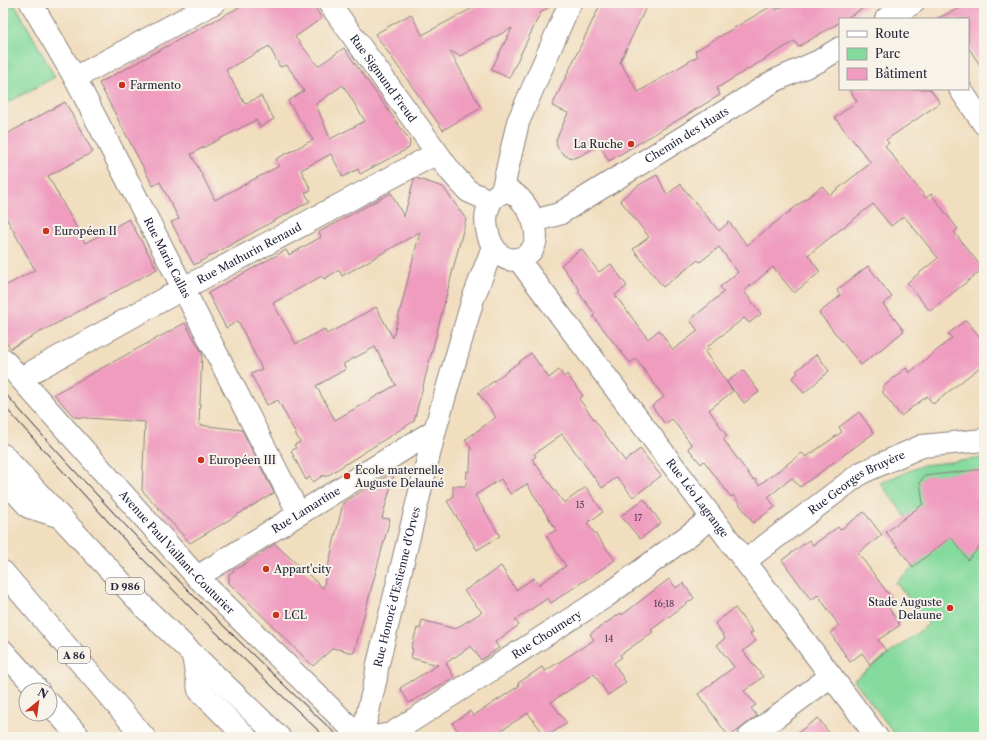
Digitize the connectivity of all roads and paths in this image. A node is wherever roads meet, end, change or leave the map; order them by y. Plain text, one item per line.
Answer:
1 (31, 3) edge
2 (214, 3) edge
3 (329, 3) edge
4 (570, 3) edge
5 (839, 49) edge
6 (75, 78) junction
7 (961, 90) edge
8 (984, 124) edge
9 (437, 153) junction
10 (503, 196) junction
11 (534, 221) junction
12 (505, 255) junction
13 (184, 288) junction
14 (3, 359) edge
15 (21, 378) junction
16 (435, 430) junction
17 (984, 440) edge
18 (3, 455) edge
19 (3, 479) edge
20 (299, 514) junction
21 (58, 516) junction
22 (712, 518) junction
23 (745, 561) junction
24 (3, 572) edge
25 (197, 577) junction
26 (3, 651) edge
27 (193, 656) junction
28 (831, 676) junction
29 (31, 682) edge
30 (58, 713) edge
31 (79, 737) edge
32 (144, 737) edge
33 (246, 737) edge
34 (279, 737) edge
35 (361, 737) edge
36 (373, 737) edge
37 (749, 737) edge
38 (876, 737) edge

1 - 6 main road, Rue Maria Callas
2 - 6 main road
3 - 9 main road, Rue Sigmund Freud
4 - 10 main road
5 - 11 main road, Chemin des Huats
6 - 13 main road, Rue Maria Callas
7 - 8 main road
9 - 10 main road, Rue Sigmund Freud
9 - 13 main road, Rue Mathurin Renaud
10 - 11 main road
10 - 12 main road
11 - 12 main road
12 - 16 main road, Rue Honoré d'Estienne d'Orves
12 - 22 main road, Rue Léo Lagrange
13 - 15 main road, Rue Mathurin Renaud
13 - 20 main road, Rue Maria Callas
14 - 15 main road, Avenue Paul Vaillant-Couturier
15 - 25 main road, Avenue Paul Vaillant-Couturier
16 - 20 main road, Rue Lamartine
16 - 35 main road, Rue Honoré d'Estienne d'Orves
17 - 23 main road, Rue Georges Bruyère
18 - 21 main road, D 986
19 - 21 main road
20 - 25 main road, Rue Lamartine
21 - 27 main road, D 986
22 - 23 main road, Rue Léo Lagrange
22 - 36 main road, Rue Choumery
23 - 28 main road, Rue Léo Lagrange
24 - 32 main road, A 86
25 - 35 main road, Avenue Paul Vaillant-Couturier
26 - 29 main road
27 - 33 main road
27 - 34 main road, D 986
28 - 37 main road
28 - 38 main road, Rue Léo Lagrange
30 - 31 main road

